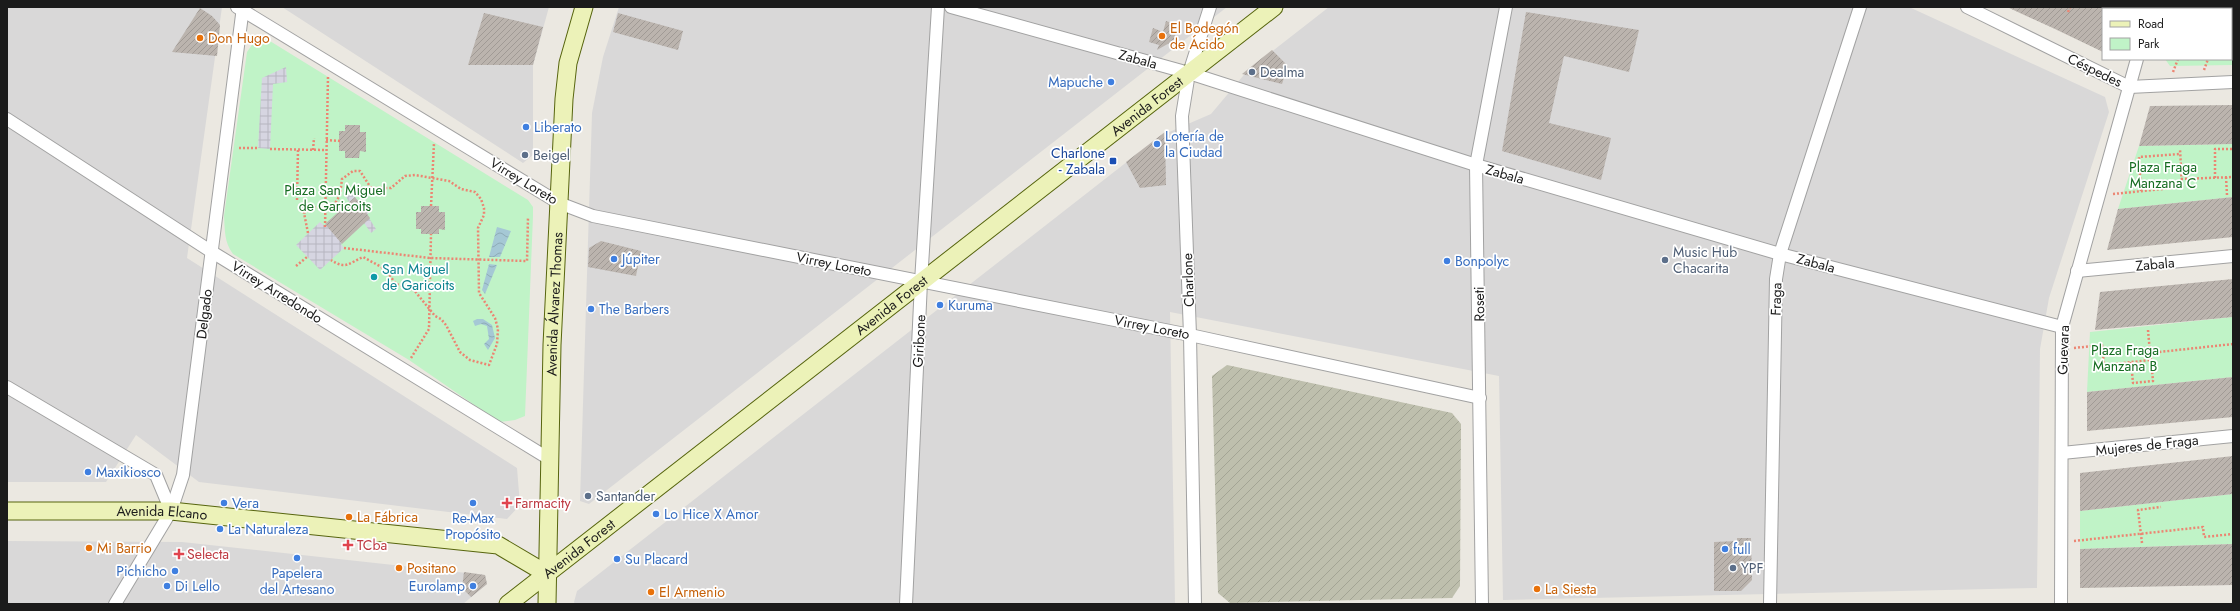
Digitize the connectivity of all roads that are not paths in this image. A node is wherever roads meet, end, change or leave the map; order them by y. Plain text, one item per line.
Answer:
1 (584, 7) edge
2 (938, 7) edge
3 (951, 7) edge
4 (1210, 7) edge
5 (1274, 7) edge
6 (1506, 7) edge
7 (1860, 7) edge
8 (1967, 7) edge
9 (241, 8) edge
10 (2137, 60) edge
11 (1189, 73) junction
12 (2233, 82) edge
13 (2129, 87) junction
14 (7, 119) edge
15 (1476, 165) junction
16 (559, 203) junction
17 (212, 252) junction
18 (1780, 254) junction
19 (2233, 256) edge
20 (2077, 271) junction
21 (922, 282) junction
22 (2062, 327) junction
23 (1190, 335) junction
24 (7, 387) edge
25 (1480, 398) junction
26 (2233, 436) edge
27 (2062, 453) junction
28 (550, 460) junction
29 (7, 511) edge
30 (171, 511) junction
31 (547, 574) junction
32 (115, 604) edge
33 (508, 604) edge
34 (547, 604) edge
35 (906, 604) edge
36 (1195, 604) edge
37 (1482, 604) edge
38 (1770, 604) edge
39 (2061, 604) edge

1 - 16 main road, Avenida Álvarez Thomas
2 - 21 street, Giribone
3 - 11 street, Zabala
4 - 11 street, Charlone
5 - 11 main road, Avenida Forest
6 - 15 street, Roseti
7 - 18 street, Fraga
8 - 13 street, Céspedes
9 - 16 street, Virrey Loreto
9 - 17 street, Delgado
10 - 13 street, Guevara
11 - 15 street, Zabala
11 - 21 main road, Avenida Forest
11 - 23 street, Charlone
12 - 13 street, Céspedes
13 - 20 street, Guevara
14 - 17 street, Virrey Arredondo
15 - 18 street, Zabala
15 - 25 street, Roseti
16 - 21 street, Virrey Loreto
16 - 28 main road, Avenida Álvarez Thomas
17 - 28 street, Virrey Arredondo
17 - 30 street, Delgado
18 - 22 street, Zabala
18 - 38 street, Fraga
19 - 20 street, Zabala
20 - 22 street, Guevara
21 - 23 street, Virrey Loreto
21 - 31 main road, Avenida Forest
21 - 35 street, Giribone
22 - 27 street, Guevara
23 - 25 street, Virrey Loreto
23 - 36 street, Charlone
24 - 30 street
25 - 37 street, Roseti
26 - 27 street, Mujeres de Fraga
27 - 39 street, Guevara
28 - 31 main road, Avenida Álvarez Thomas
29 - 30 main road, Avenida Elcano
30 - 31 main road, Avenida Elcano
30 - 32 street, Delgado
31 - 33 main road, Avenida Forest
31 - 34 main road, Avenida Álvarez Thomas

